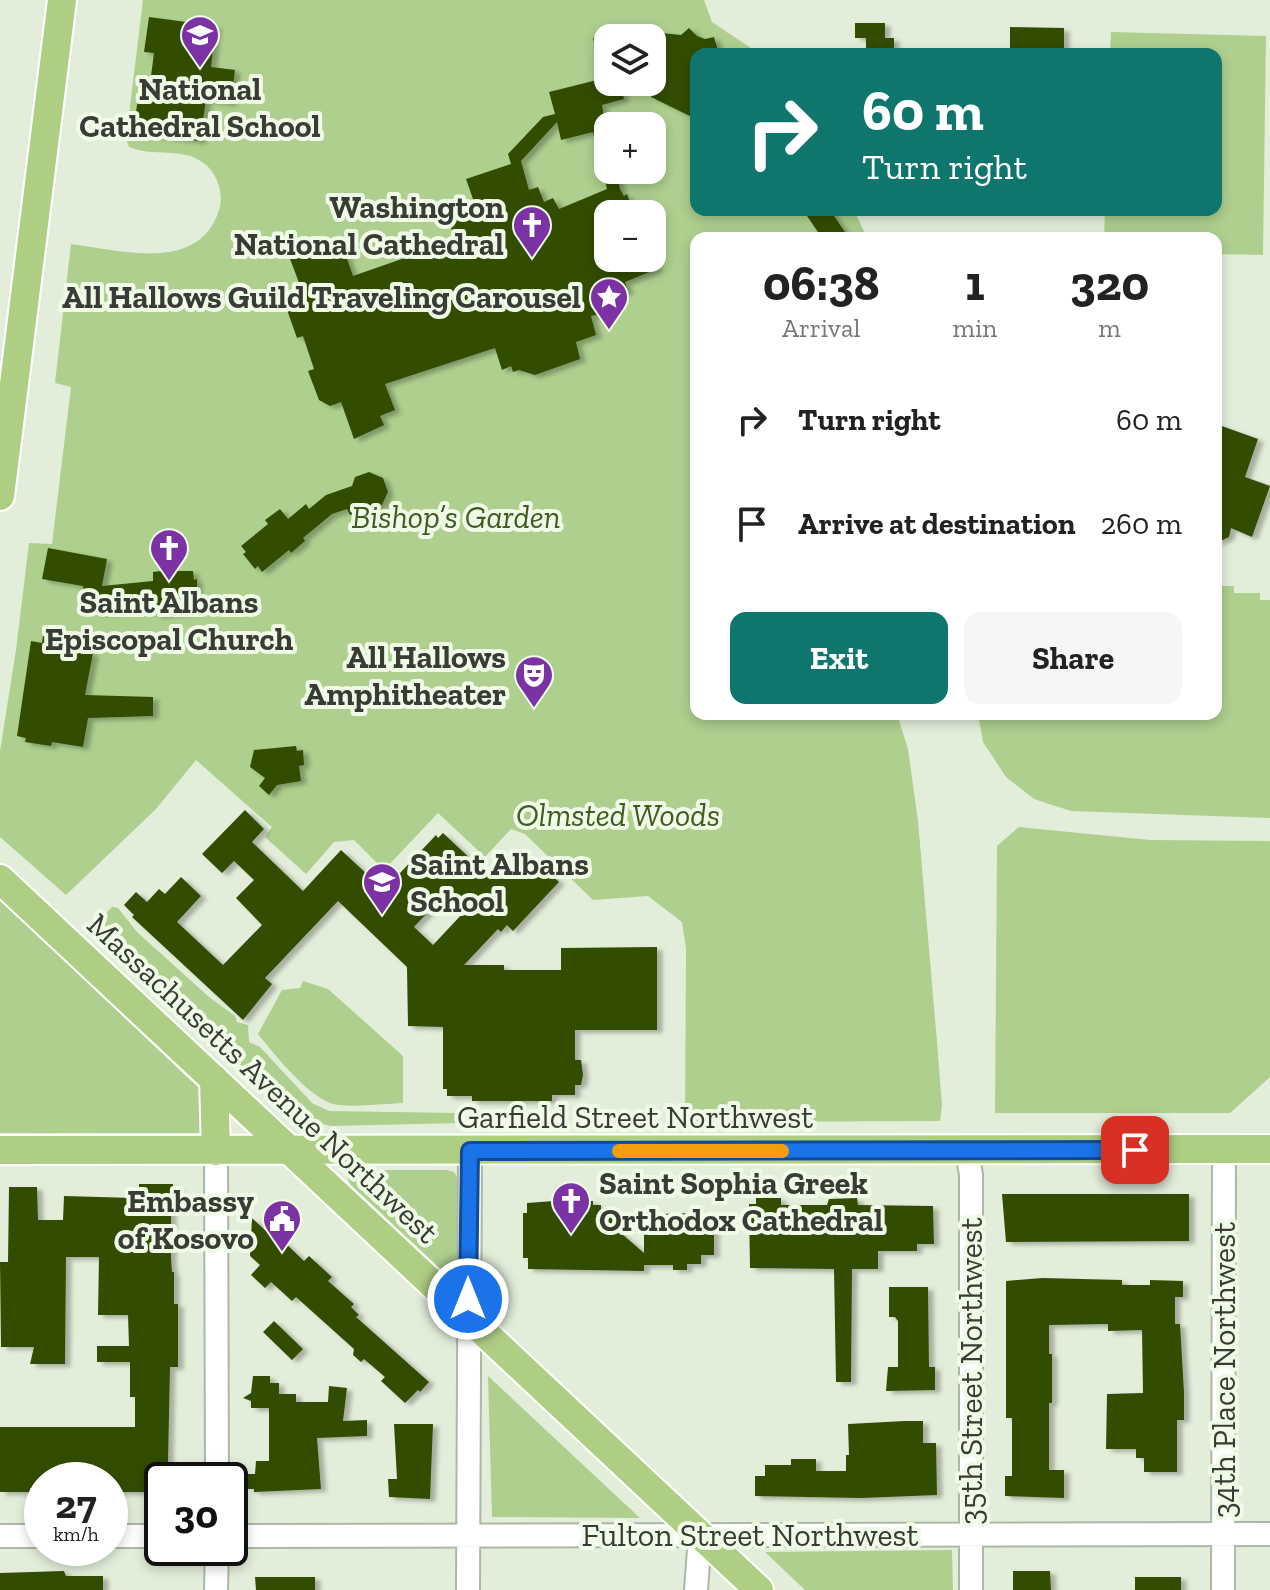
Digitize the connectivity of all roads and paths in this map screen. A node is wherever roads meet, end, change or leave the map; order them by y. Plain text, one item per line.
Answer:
1 (62, 0) edge
2 (0, 496) edge
3 (0, 879) edge
4 (214, 1079) junction
5 (1224, 1149) junction
6 (1270, 1149) edge
7 (0, 1150) edge
8 (216, 1151) junction
9 (291, 1151) junction
10 (470, 1151) junction
11 (967, 1151) junction
12 (468, 1318) junction
13 (217, 1462) edge
14 (1223, 1534) junction
15 (1270, 1534) edge
16 (971, 1535) junction
17 (0, 1536) edge
18 (24, 1536) edge
19 (248, 1536) edge
20 (468, 1536) junction
21 (700, 1536) junction
22 (217, 1566) edge
23 (216, 1590) edge
24 (468, 1590) edge
25 (696, 1590) edge
26 (759, 1590) edge
27 (971, 1590) edge
28 (1223, 1590) edge

1 - 2 main road
3 - 4 main road, Massachusetts Avenue Northwest
4 - 8 main road
4 - 9 main road, Massachusetts Avenue Northwest
5 - 6 main road, Garfield Street Northwest
5 - 11 main road, Garfield Street Northwest
5 - 14 street, 34th Place Northwest
7 - 8 main road, Garfield Street Northwest
8 - 9 main road, Garfield Street Northwest
8 - 13 street
9 - 10 main road, Garfield Street Northwest
9 - 12 main road, Massachusetts Avenue Northwest
10 - 11 main road, Garfield Street Northwest
10 - 12 street
11 - 16 street, 35th Street Northwest
12 - 20 street
12 - 21 main road, Massachusetts Avenue Northwest
14 - 15 street, Fulton Street Northwest
14 - 16 street, Fulton Street Northwest
14 - 28 street, 34th Place Northwest
16 - 21 street, Fulton Street Northwest
16 - 27 street, 35th Street Northwest
17 - 18 street
19 - 20 street, Fulton Street Northwest
20 - 21 street, Fulton Street Northwest
20 - 24 street
21 - 25 street
21 - 26 main road, Massachusetts Avenue Northwest
22 - 23 street

